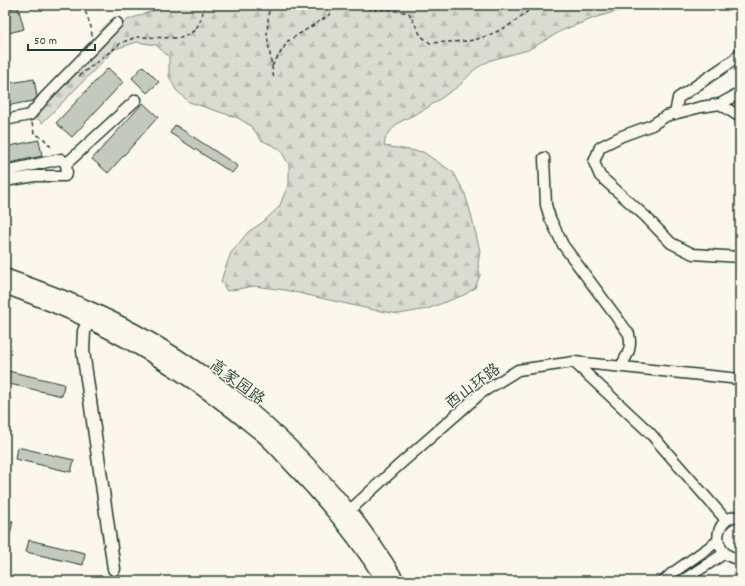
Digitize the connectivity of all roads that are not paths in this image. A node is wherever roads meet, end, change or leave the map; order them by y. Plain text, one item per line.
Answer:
1 (117, 23) dead end
2 (740, 53) edge
3 (740, 93) edge
4 (136, 100) dead end
5 (720, 104) junction
6 (675, 114) junction
7 (740, 117) edge
8 (5, 120) edge
9 (544, 158) dead end
10 (66, 164) junction
11 (5, 171) edge
12 (5, 181) edge
13 (740, 257) edge
14 (5, 276) edge
15 (5, 286) edge
16 (91, 315) junction
17 (574, 362) junction
18 (621, 366) junction
19 (740, 378) edge
20 (349, 511) junction
21 (740, 516) edge
22 (726, 520) junction
23 (718, 541) junction
24 (725, 553) junction
25 (740, 559) edge
26 (114, 569) dead end
27 (384, 581) edge
28 (397, 581) edge
29 (664, 581) edge
30 (682, 581) edge

1 - 8 street
2 - 6 street
3 - 5 street
4 - 10 street
5 - 6 street
5 - 7 street
6 - 13 street
9 - 18 street
10 - 11 street
10 - 12 street
14 - 16 main road, 高家园路
15 - 16 main road, 高家园路
16 - 20 main road, 高家园路
16 - 26 street
16 - 27 main road, 高家园路
17 - 18 street, 西山环路
17 - 20 street, 西山环路
17 - 22 street
18 - 19 street, 西山环路
20 - 28 main road, 高家园路
21 - 22 street
22 - 23 street
23 - 24 street
23 - 29 street
24 - 25 street
24 - 30 street

